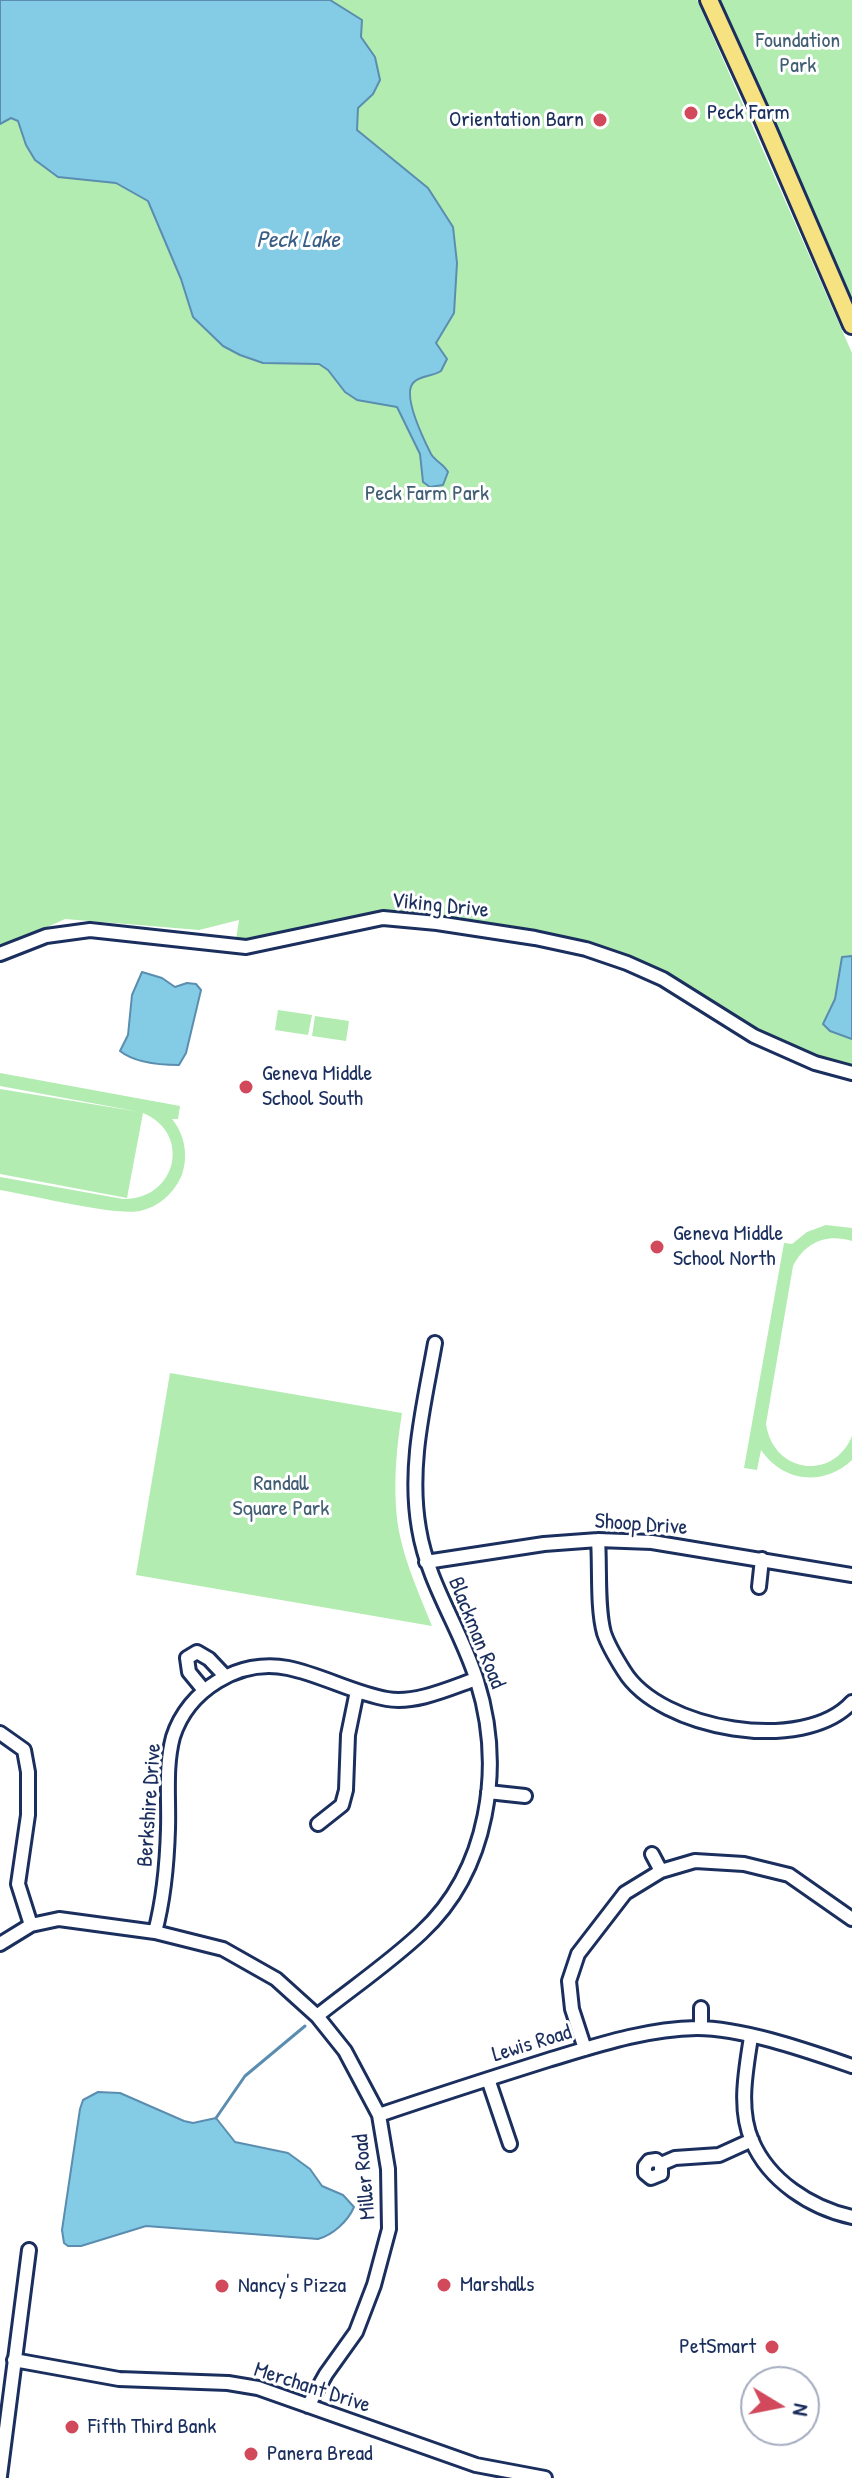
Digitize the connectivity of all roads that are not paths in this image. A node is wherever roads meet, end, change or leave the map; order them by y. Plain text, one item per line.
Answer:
1 (709, 0) edge
2 (852, 325) edge
3 (0, 954) edge
4 (852, 1073) edge
5 (435, 1343) dead end
6 (598, 1540) junction
7 (762, 1559) junction
8 (426, 1562) junction
9 (852, 1575) edge
10 (759, 1587) dead end
11 (225, 1676) junction
12 (476, 1679) junction
13 (203, 1689) junction
14 (357, 1691) junction
15 (850, 1710) edge
16 (0, 1733) edge
17 (488, 1792) junction
18 (525, 1796) dead end
19 (318, 1824) dead end
20 (652, 1854) dead end
21 (661, 1871) junction
22 (852, 1919) edge
23 (31, 1925) junction
24 (155, 1932) junction
25 (0, 1944) edge
26 (701, 2008) dead end
27 (317, 2016) junction
28 (701, 2028) junction
29 (751, 2037) junction
30 (585, 2049) junction
31 (852, 2066) edge
32 (488, 2079) junction
33 (379, 2115) junction
34 (752, 2140) junction
35 (510, 2144) dead end
36 (661, 2164) dead end
37 (852, 2217) edge
38 (29, 2250) dead end
39 (14, 2360) junction
40 (308, 2406) junction
41 (0, 2476) edge
42 (545, 2478) edge

1 - 2 main road
3 - 4 street, Viking Drive
5 - 8 street, Blackman Road
6 - 7 street, Shoop Drive
6 - 8 street, Shoop Drive
6 - 15 street
7 - 9 street, Shoop Drive
7 - 10 street
8 - 12 street, Blackman Road
11 - 13 street, Berkshire Drive
11 - 13 street
11 - 14 street, Berkshire Drive
12 - 14 street, Berkshire Drive
12 - 17 street, Blackman Road
13 - 24 street, Berkshire Drive
14 - 19 street
16 - 23 street
17 - 18 street
17 - 27 street, Blackman Road
20 - 21 street
21 - 22 street
21 - 30 street
23 - 24 street, Miller Road
23 - 25 street, Miller Road
24 - 27 street, Miller Road
26 - 28 street
27 - 33 street, Miller Road
28 - 29 street, Lewis Road
28 - 30 street, Lewis Road
29 - 31 street, Lewis Road
29 - 34 street
30 - 32 street, Lewis Road
32 - 33 street, Lewis Road
32 - 35 street
33 - 40 street, Miller Road
34 - 36 street
34 - 37 street
38 - 39 street
39 - 40 street, Merchant Drive
39 - 41 street
40 - 42 street, Merchant Drive

